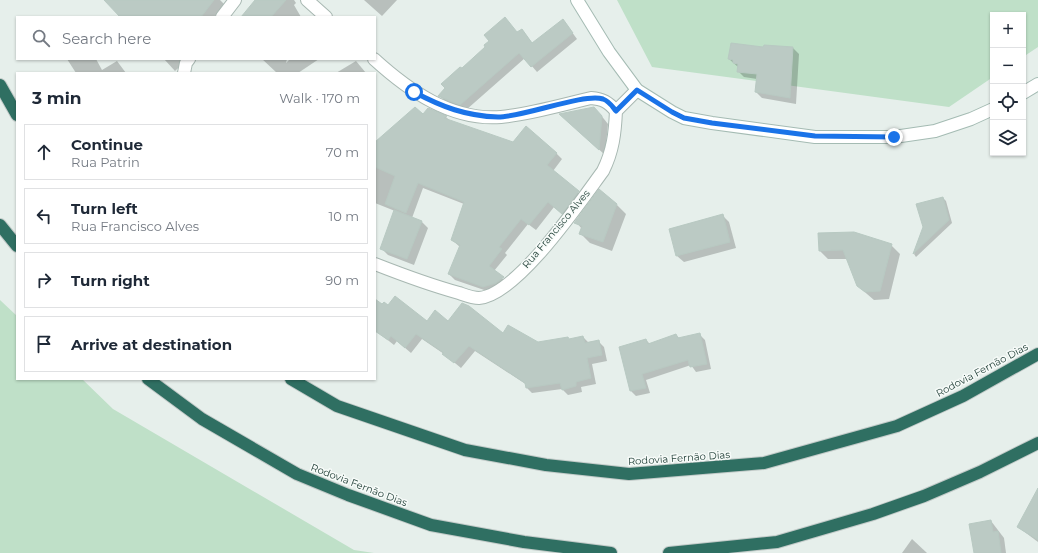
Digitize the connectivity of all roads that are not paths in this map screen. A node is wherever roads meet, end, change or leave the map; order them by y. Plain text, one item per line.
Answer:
1 (235, 0) edge
2 (307, 0) edge
3 (577, 0) edge
4 (223, 16) edge
5 (325, 16) edge
6 (188, 60) edge
7 (375, 60) edge
8 (184, 72) edge
9 (1038, 84) edge
10 (0, 85) edge
11 (637, 90) junction
12 (1026, 91) edge
13 (990, 110) edge
14 (616, 111) junction
15 (16, 114) edge
16 (0, 225) edge
17 (16, 245) edge
18 (376, 264) edge
19 (1038, 354) edge
20 (149, 380) edge
21 (293, 380) edge
22 (1038, 443) edge
23 (611, 553) edge
24 (669, 553) edge

1 - 4 street
2 - 5 street
3 - 11 street
6 - 8 street
7 - 14 street
9 - 12 street
10 - 15 highway
11 - 13 street
11 - 14 street
14 - 18 street, Rua Francisco Alves
16 - 17 highway
19 - 21 highway, Rodovia Fernão Dias
20 - 23 highway, Rodovia Fernão Dias
22 - 24 highway

